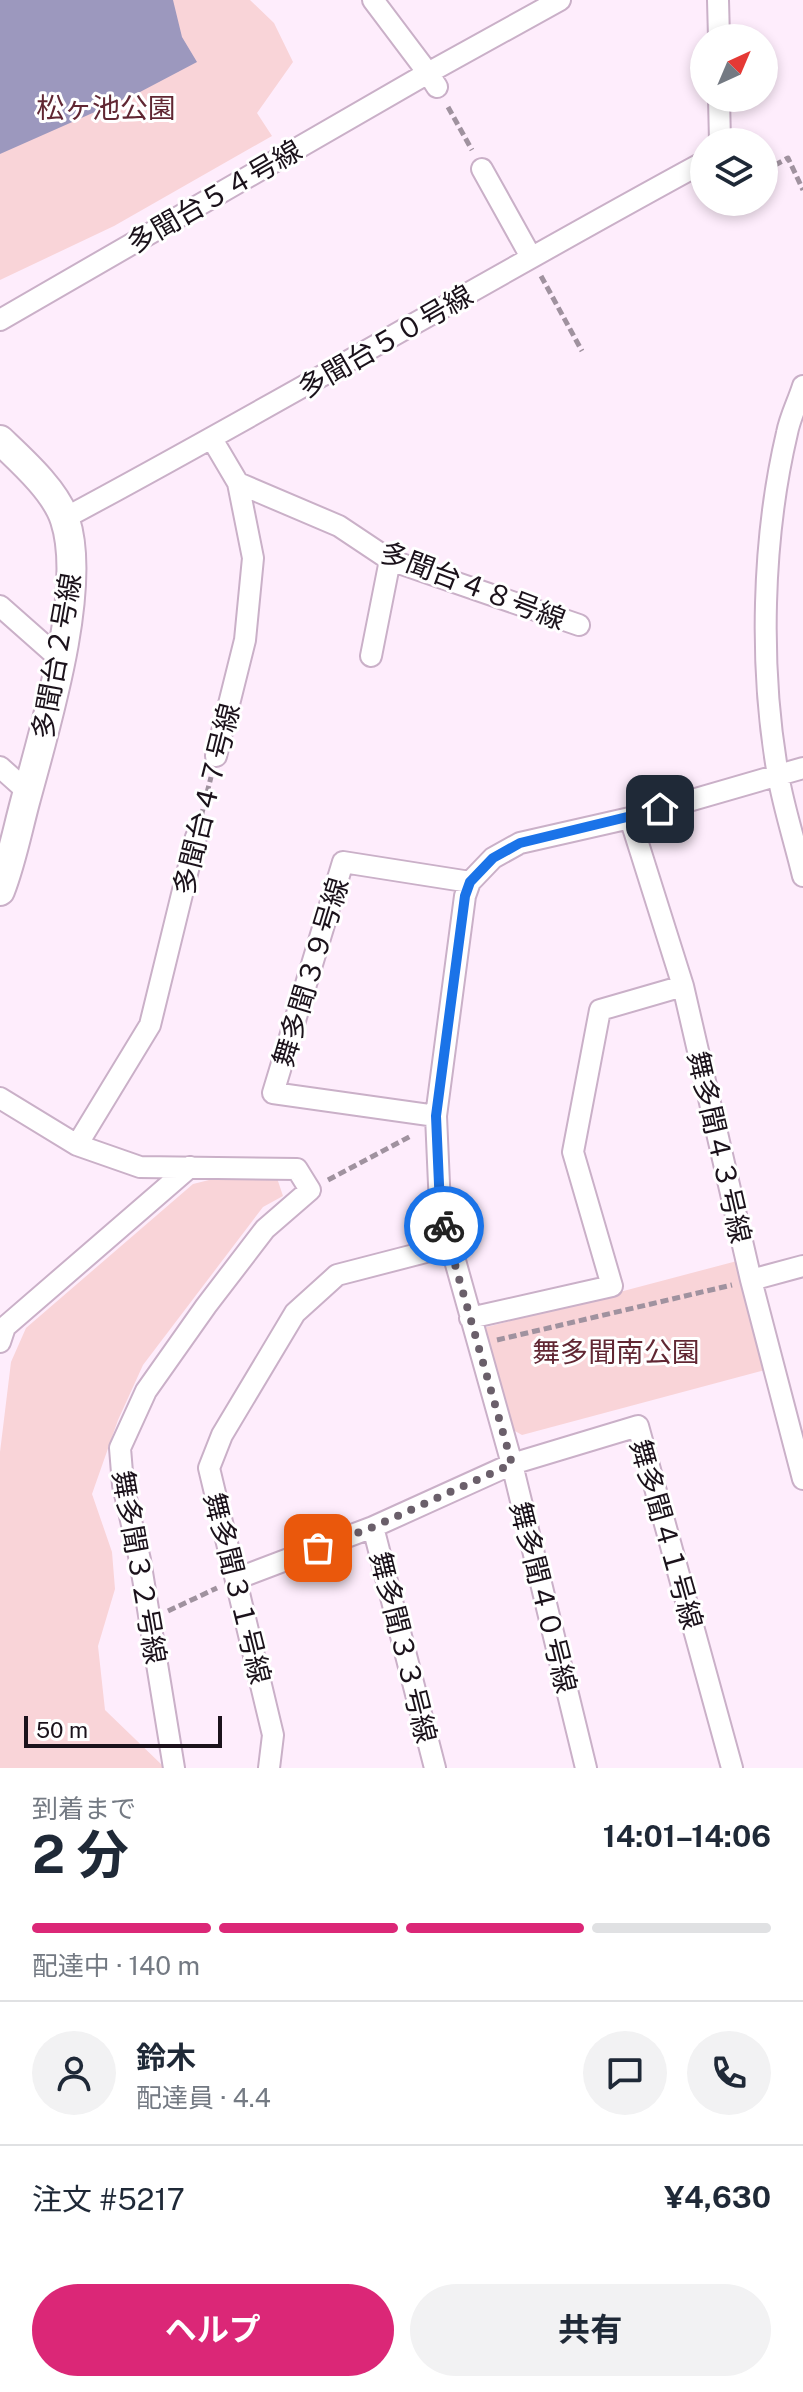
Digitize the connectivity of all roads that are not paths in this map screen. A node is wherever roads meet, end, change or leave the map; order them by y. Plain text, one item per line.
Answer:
1 (373, 0) edge
2 (560, 0) edge
3 (718, 0) edge
4 (719, 24) edge
5 (437, 88) junction
6 (478, 162) road end
7 (690, 171) edge
8 (536, 266) junction
9 (0, 320) edge
10 (803, 386) edge
11 (212, 439) junction
12 (0, 440) edge
13 (238, 483) junction
14 (65, 518) junction
15 (390, 560) junction
16 (0, 606) edge
17 (579, 625) dead end
18 (371, 656) dead end
19 (60, 659) junction
20 (216, 756) road end
21 (0, 767) edge
22 (803, 768) edge
23 (778, 775) junction
24 (28, 792) junction
25 (630, 818) junction
26 (196, 837) road end
27 (803, 876) edge
28 (470, 882) junction
29 (0, 891) edge
30 (683, 986) junction
31 (0, 1098) edge
32 (436, 1116) junction
33 (77, 1145) junction
34 (190, 1167) junction
35 (449, 1246) junction
36 (803, 1266) edge
37 (751, 1280) junction
38 (470, 1318) junction
39 (2, 1330) edge
40 (512, 1464) junction
41 (803, 1479) edge
42 (373, 1527) junction
43 (236, 1579) junction
44 (174, 1768) edge
45 (269, 1768) edge
46 (435, 1768) edge
47 (586, 1768) edge
48 (732, 1768) edge

1 - 5 street
2 - 5 street, 多聞台５４号線
3 - 4 street
5 - 9 street, 多聞台５４号線
6 - 8 street
7 - 8 street, 多聞台５０号線
8 - 11 street, 多聞台５０号線
10 - 23 street
11 - 13 street, 多聞台４７号線
11 - 14 street, 多聞台５０号線
12 - 14 street, 多聞台２号線
13 - 15 street, 多聞台４８号線
13 - 20 street, 多聞台４７号線
14 - 19 street, 多聞台２号線
15 - 17 street, 多聞台４８号線
15 - 18 street
16 - 19 street
19 - 24 street, 多聞台２号線
21 - 24 street
22 - 23 street
23 - 25 street
23 - 27 street
24 - 29 street, 多聞台２号線
25 - 28 street
25 - 30 street, 舞多聞４３号線
26 - 33 street, 多聞台４７号線
28 - 32 street, 舞多聞４０号線
28 - 32 street, 舞多聞３９号線
30 - 37 street, 舞多聞４３号線
30 - 38 street
31 - 33 street
32 - 35 street, 舞多聞４０号線
33 - 34 street
34 - 39 street
34 - 44 street, 舞多聞３２号線
35 - 38 street, 舞多聞４０号線
35 - 43 street, 舞多聞３１号線
36 - 37 street
37 - 41 street, 舞多聞４３号線
38 - 40 street, 舞多聞４０号線
40 - 42 street
40 - 47 street, 舞多聞４０号線
40 - 48 street, 舞多聞４１号線
42 - 43 street
42 - 46 street, 舞多聞３３号線
43 - 45 street, 舞多聞３１号線

